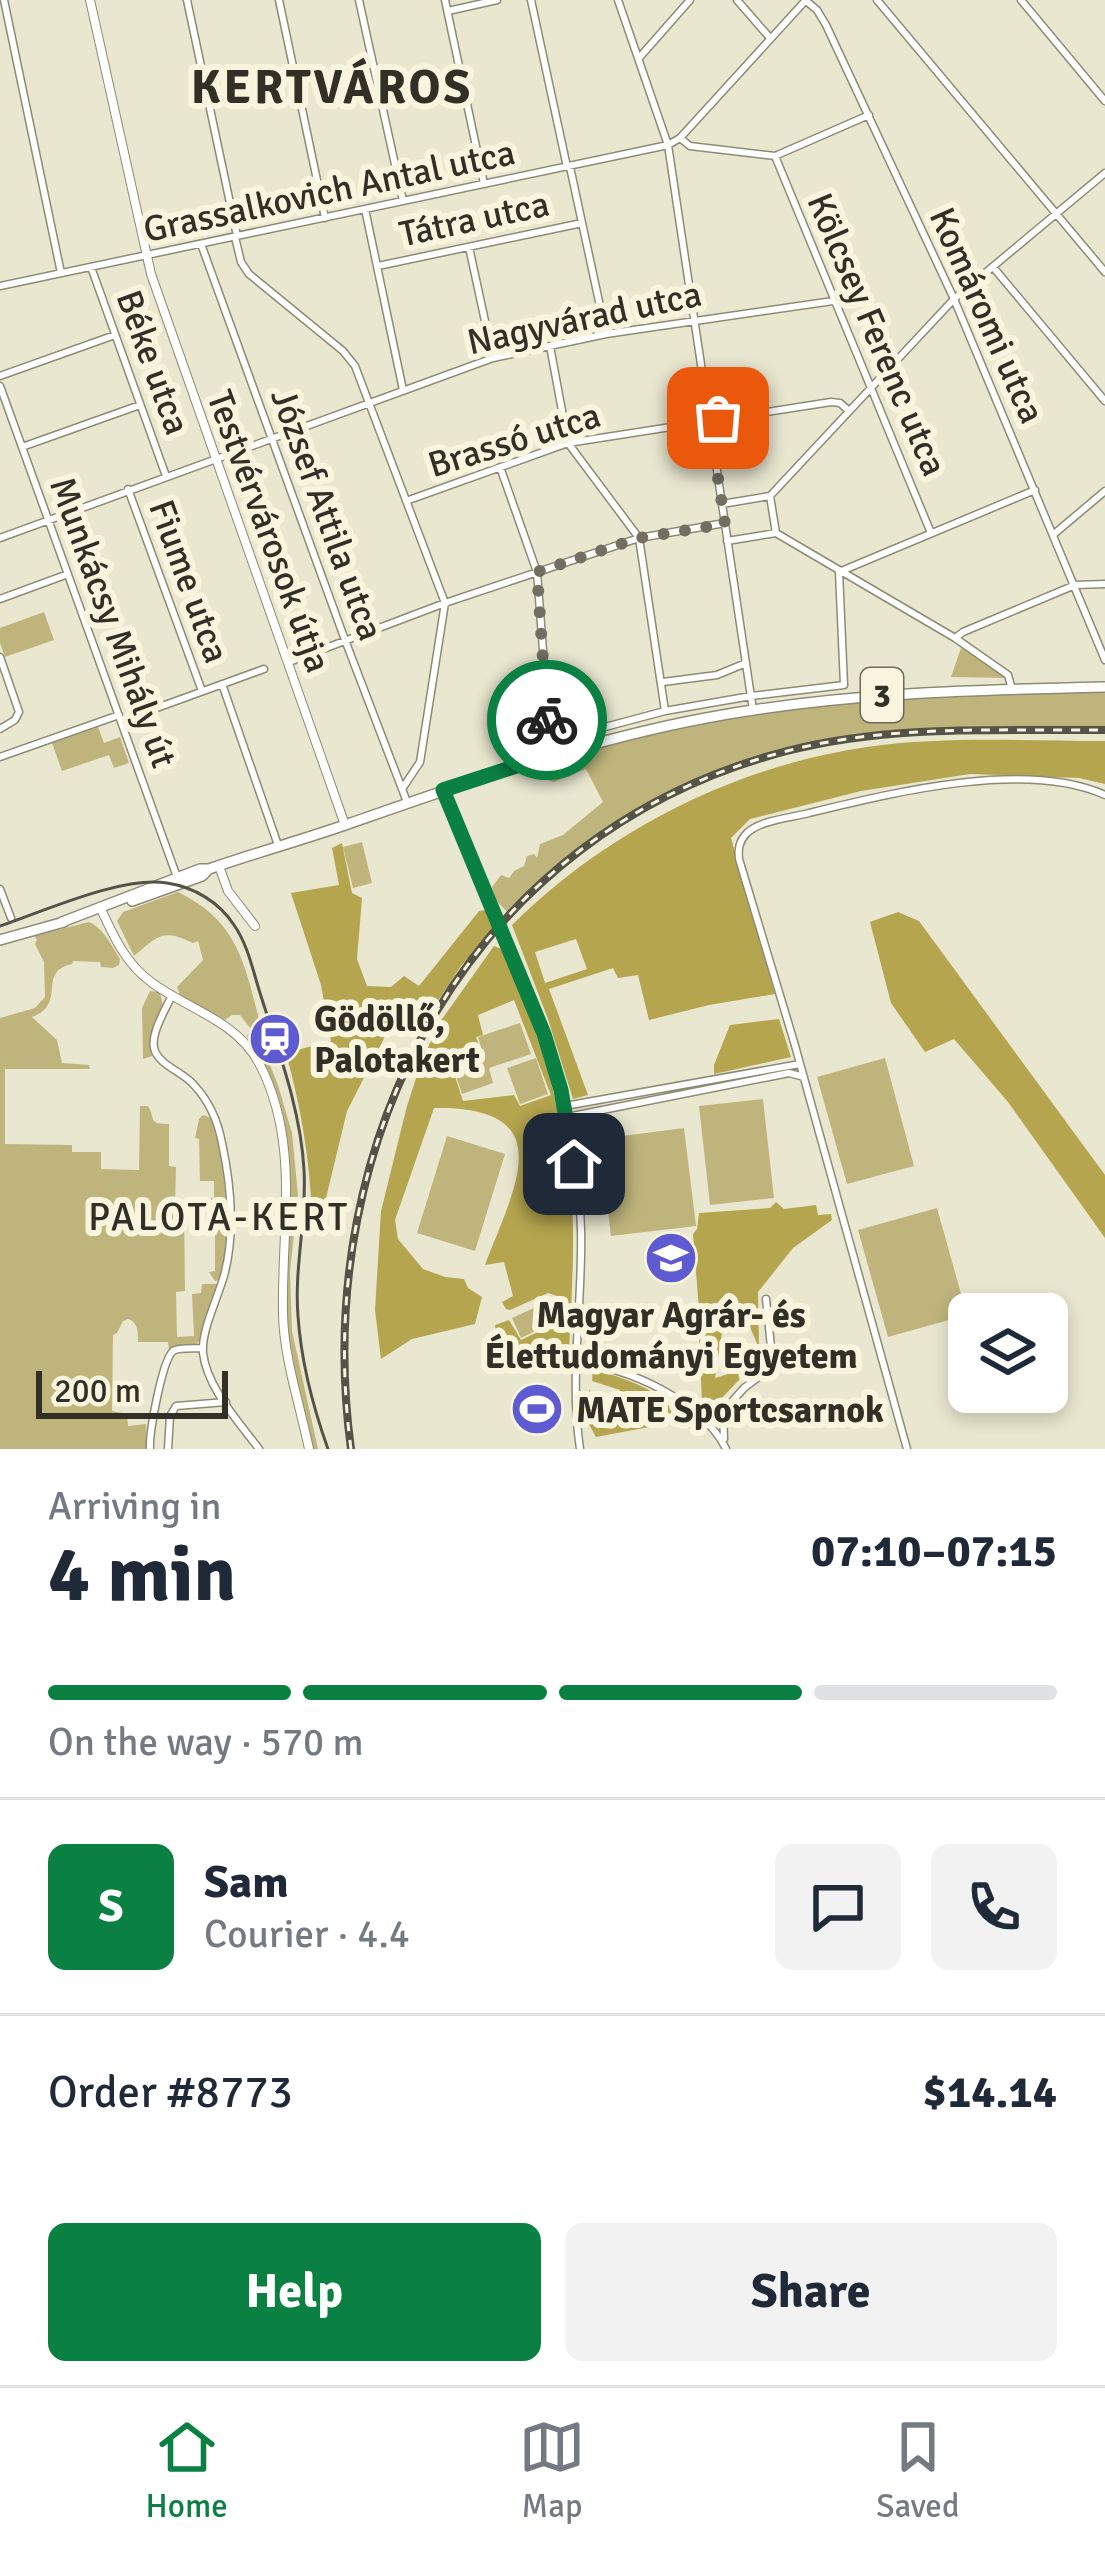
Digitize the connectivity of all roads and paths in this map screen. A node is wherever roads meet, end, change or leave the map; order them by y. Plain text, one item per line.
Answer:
1 (4, 0) edge
2 (90, 0) edge
3 (187, 0) edge
4 (278, 0) edge
5 (359, 0) edge
6 (445, 0) edge
7 (497, 0) edge
8 (531, 0) edge
9 (618, 0) edge
10 (690, 0) edge
11 (736, 0) edge
12 (805, 0) edge
13 (877, 0) edge
14 (1027, 2) edge
15 (448, 11) junction
16 (770, 38) junction
17 (639, 58) junction
18 (1105, 101) edge
19 (869, 115) junction
20 (680, 138) junction
21 (668, 145) junction
22 (775, 156) junction
23 (568, 167) junction
24 (1105, 173) edge
25 (484, 184) junction
26 (403, 201) junction
27 (365, 209) junction
28 (1057, 214) junction
29 (326, 218) junction
30 (582, 223) junction
31 (236, 236) junction
32 (201, 244) junction
33 (469, 247) junction
34 (146, 255) junction
35 (378, 266) junction
36 (92, 267) junction
37 (993, 267) junction
38 (1105, 272) edge
39 (61, 274) junction
40 (0, 286) edge
41 (954, 299) junction
42 (833, 301) junction
43 (694, 320) junction
44 (606, 334) junction
45 (115, 335) junction
46 (550, 346) junction
47 (493, 358) junction
48 (0, 376) edge
49 (0, 386) edge
50 (871, 389) junction
51 (403, 390) junction
52 (1105, 401) edge
53 (369, 402) junction
54 (140, 405) junction
55 (849, 412) junction
56 (709, 419) junction
57 (271, 438) junction
58 (568, 443) junction
59 (22, 447) junction
60 (216, 458) junction
61 (500, 467) junction
62 (166, 476) junction
63 (128, 489) junction
64 (1035, 490) junction
65 (1105, 491) edge
66 (770, 496) junction
67 (406, 501) junction
68 (722, 504) junction
69 (48, 519) junction
70 (725, 524) junction
71 (776, 533) junction
72 (932, 533) junction
73 (1054, 534) junction
74 (0, 538) edge
75 (639, 538) junction
76 (727, 541) junction
77 (537, 572) junction
78 (839, 572) junction
79 (68, 574) junction
80 (1105, 584) edge
81 (1075, 585) junction
82 (0, 599) edge
83 (445, 603) junction
84 (955, 638) junction
85 (345, 640) junction
86 (0, 657) edge
87 (1105, 660) edge
88 (288, 662) junction
89 (746, 663) junction
90 (264, 669) dead end
91 (662, 682) junction
92 (222, 684) junction
93 (1105, 687) edge
94 (1012, 689) junction
95 (202, 691) junction
96 (751, 695) junction
97 (753, 710) junction
98 (665, 711) junction
99 (120, 718) junction
100 (0, 730) edge
101 (549, 742) junction
102 (1, 754) edge
103 (550, 755) junction
104 (402, 789) junction
105 (443, 790) junction
106 (1105, 795) edge
107 (407, 802) junction
108 (345, 825) junction
109 (278, 846) junction
110 (214, 867) junction
111 (177, 877) junction
112 (0, 889) edge
113 (101, 909) junction
114 (11, 918) dead end
115 (255, 926) dead end
116 (0, 940) edge
117 (172, 995) junction
118 (800, 1064) junction
119 (804, 1077) junction
120 (707, 1084) junction
121 (565, 1106) junction
122 (596, 1106) junction
123 (567, 1117) junction
124 (766, 1298) dead end
125 (203, 1348) junction
126 (574, 1363) junction
127 (226, 1402) junction
128 (723, 1413) junction
129 (700, 1418) junction
130 (724, 1446) edge
131 (257, 1447) edge
132 (150, 1449) edge
133 (168, 1449) edge
134 (309, 1449) edge
135 (580, 1449) edge
136 (907, 1449) edge

1 - 39 street
2 - 34 street, Testvérvárosok útja
3 - 31 street
4 - 29 street
5 - 26 street
6 - 15 street
7 - 15 street
8 - 23 street
9 - 17 street
10 - 17 street
11 - 16 street
12 - 16 street, Grassalkovich Antal utca
12 - 19 street, Komáromi utca
13 - 28 street
14 - 18 street
15 - 25 street
16 - 20 street, Grassalkovich Antal utca
17 - 21 street
19 - 22 street
19 - 41 street, Komáromi utca
20 - 21 street, Grassalkovich Antal utca
20 - 22 street
21 - 23 street, Grassalkovich Antal utca
21 - 43 street
22 - 42 street, Kölcsey Ferenc utca
23 - 25 street, Grassalkovich Antal utca
23 - 30 street
24 - 28 street
25 - 26 street, Grassalkovich Antal utca
26 - 27 street, Grassalkovich Antal utca
27 - 29 street, Grassalkovich Antal utca
27 - 35 street
28 - 37 street
28 - 38 street
29 - 31 street, Grassalkovich Antal utca
30 - 33 street, Tátra utca
30 - 44 street
31 - 32 street, Grassalkovich Antal utca
31 - 53 street
32 - 34 street, Grassalkovich Antal utca
32 - 57 street, József Attila utca
33 - 35 street, Tátra utca
33 - 47 street
34 - 36 street, Grassalkovich Antal utca
34 - 60 street, Testvérvárosok útja
35 - 51 street
36 - 39 street, Grassalkovich Antal utca
36 - 45 street, Béke utca
37 - 41 street
37 - 52 street
39 - 40 street, Grassalkovich Antal utca
41 - 50 street
41 - 64 street, Komáromi utca
42 - 43 street, Nagyvárad utca
42 - 50 street, Kölcsey Ferenc utca
43 - 44 street, Nagyvárad utca
43 - 56 street
44 - 46 street, Nagyvárad utca
45 - 48 street
45 - 54 street, Béke utca
46 - 47 street, Nagyvárad utca
46 - 58 street
47 - 51 street, Nagyvárad utca
49 - 59 street, Munkácsy Mihály út
50 - 55 street
50 - 72 street, Kölcsey Ferenc utca
51 - 53 street, Nagyvárad utca
53 - 57 street, Nagyvárad utca
53 - 67 street
54 - 59 street
54 - 62 street, Béke utca
55 - 56 street, Brassó utca
55 - 66 street
56 - 58 street, Brassó utca
56 - 68 street
57 - 60 street, Nagyvárad utca
57 - 85 street, József Attila utca
58 - 61 street, Brassó utca
58 - 75 street
59 - 69 street, Munkácsy Mihály út
60 - 62 street, Nagyvárad utca
60 - 88 street, Testvérvárosok útja
61 - 67 street, Brassó utca
61 - 77 street
62 - 63 street, Nagyvárad utca
63 - 69 street, Nagyvárad utca
63 - 95 street, Fiume utca
64 - 72 street
64 - 73 street, Komáromi utca
65 - 73 street
66 - 68 street
66 - 71 street
67 - 83 street
68 - 70 street
69 - 74 street, Nagyvárad utca
69 - 79 street, Munkácsy Mihály út
70 - 75 street
70 - 76 street
71 - 76 street
71 - 78 street
72 - 78 street
73 - 81 street, Komáromi utca
75 - 77 street
75 - 91 street
76 - 89 street
77 - 83 street
77 - 101 street
78 - 84 street
78 - 96 street
79 - 82 street
79 - 99 street, Munkácsy Mihály út
80 - 81 street
81 - 84 street
81 - 87 street, Komáromi utca
83 - 85 street
83 - 104 street
84 - 94 street
85 - 88 street
85 - 104 street, József Attila utca
86 - 100 street
88 - 108 street, Testvérvárosok útja
89 - 91 street
89 - 96 street
90 - 92 street
91 - 98 street
92 - 95 street
92 - 109 street
93 - 94 main road, 3
94 - 97 main road, 3
95 - 99 street
96 - 97 street
96 - 98 street
97 - 103 main road, 3
98 - 101 street
99 - 102 street
99 - 111 street, Munkácsy Mihály út
101 - 103 street
103 - 105 main road, 3
104 - 107 street, József Attila utca
105 - 107 main road, 3
105 - 121 street, bridge
106 - 118 street
107 - 108 main road, 3
108 - 109 main road, 3
109 - 110 main road, 3
110 - 111 main road, 3
110 - 113 main road, 3
110 - 115 street
111 - 113 main road, 3
112 - 114 street
113 - 116 main road, 3
113 - 117 street
117 - 125 street
117 - 134 street
118 - 119 street
118 - 120 street
119 - 120 street
119 - 136 street
120 - 122 street
121 - 122 street
121 - 123 street
122 - 123 street
123 - 126 street
124 - 128 street
125 - 127 street
125 - 132 street
126 - 129 street
126 - 135 street
127 - 131 street
127 - 133 street
128 - 129 street
128 - 130 street
129 - 130 street

